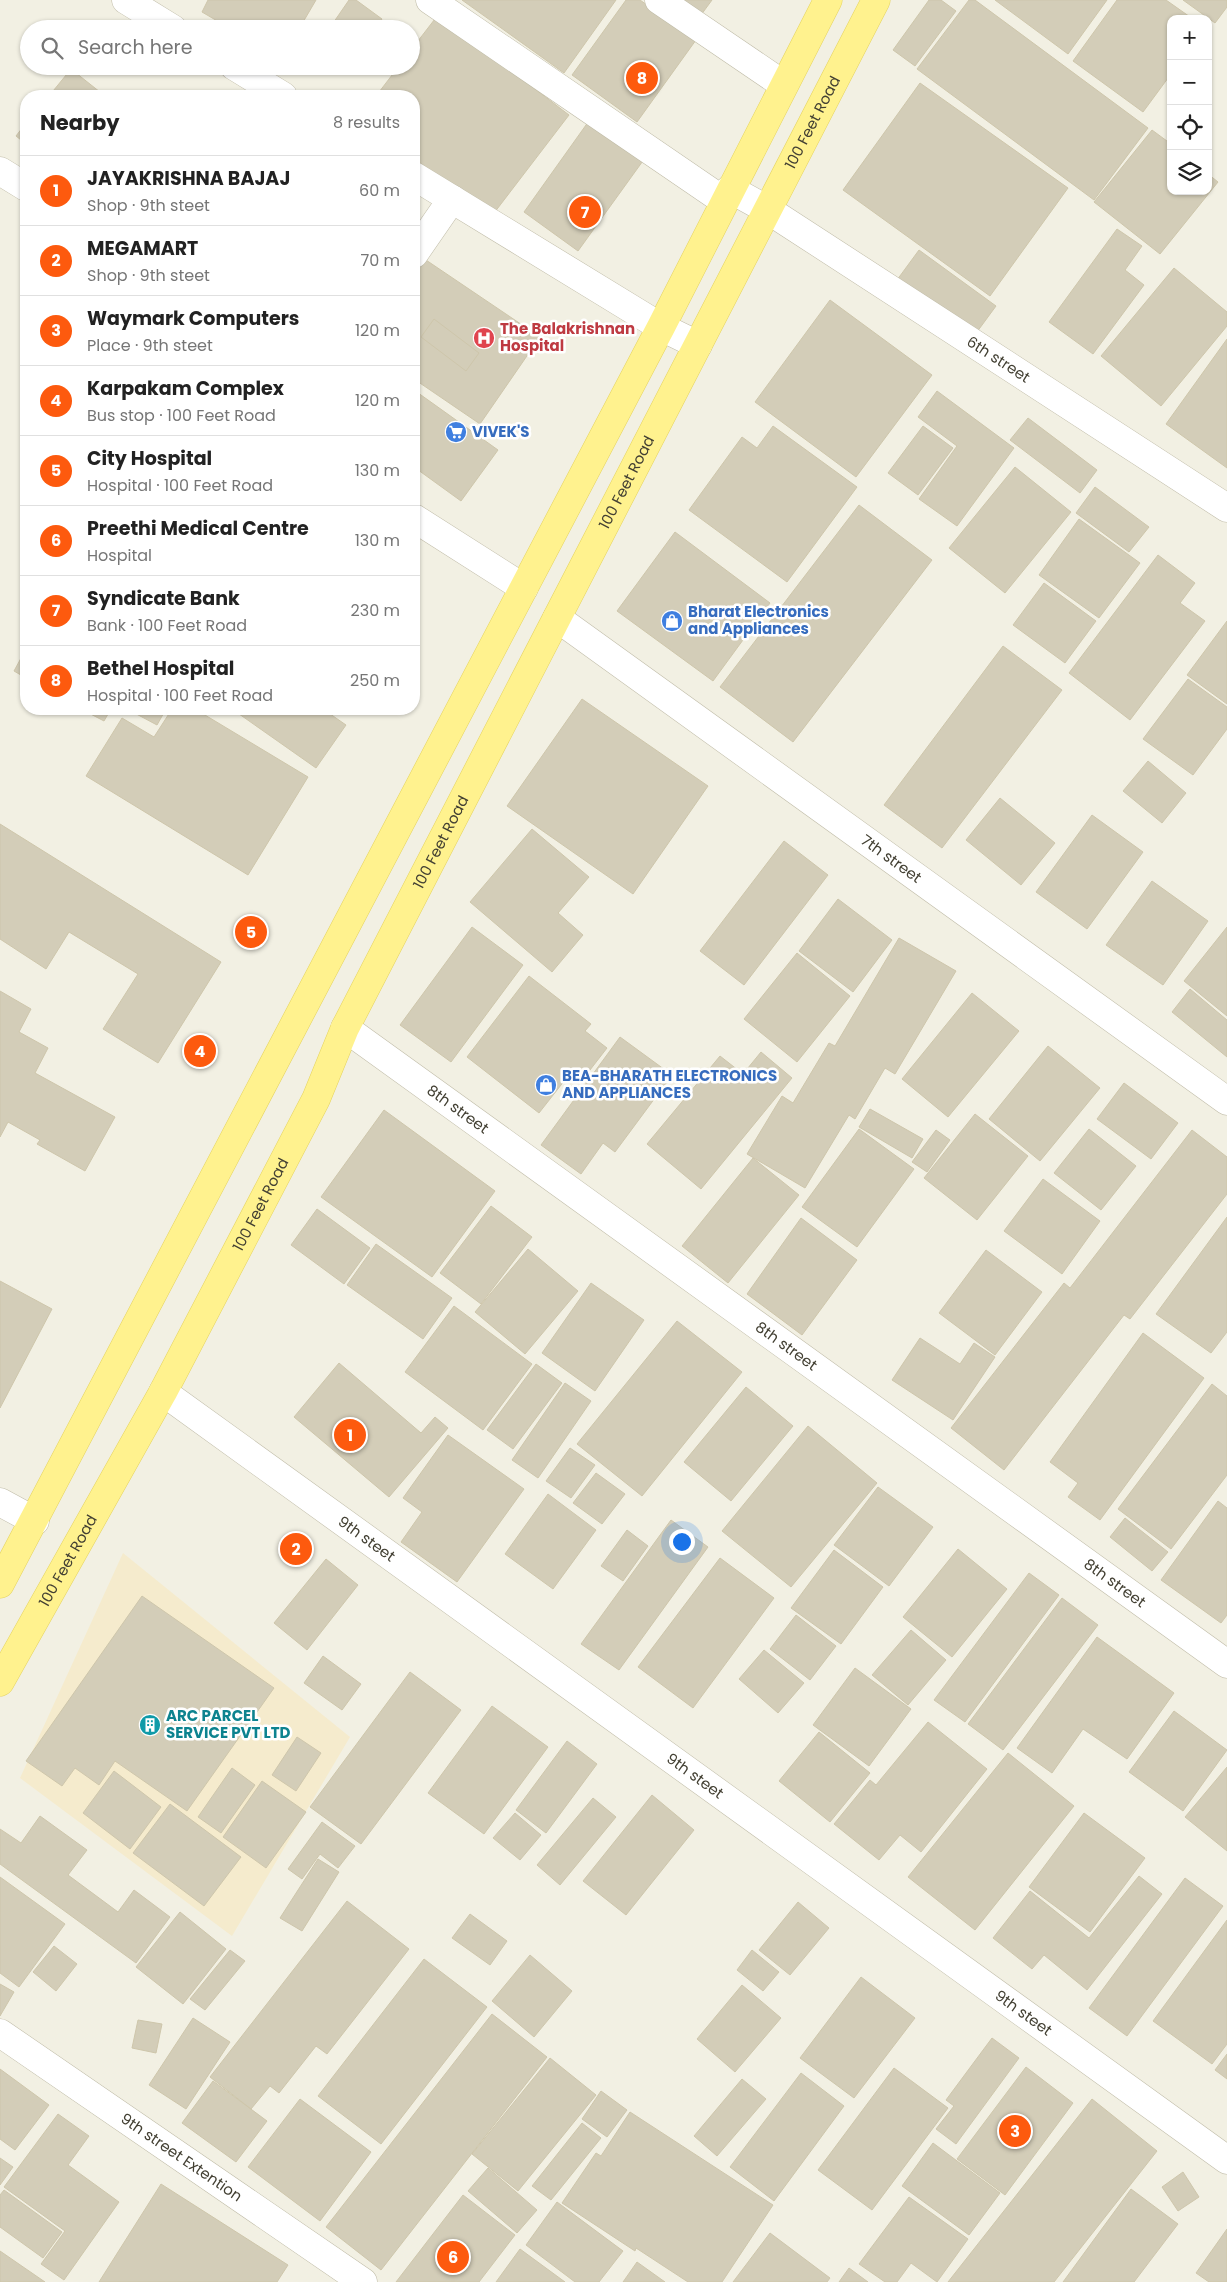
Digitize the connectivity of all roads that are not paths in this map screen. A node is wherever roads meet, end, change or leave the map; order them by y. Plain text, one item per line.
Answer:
1 (126, 0) edge
2 (430, 0) edge
3 (658, 0) edge
4 (828, 0) edge
5 (876, 0) edge
6 (158, 20) edge
7 (249, 75) edge
8 (784, 86) junction
9 (273, 90) edge
10 (0, 171) edge
11 (420, 180) edge
12 (20, 183) edge
13 (727, 195) junction
14 (452, 199) junction
15 (768, 210) junction
16 (420, 245) edge
17 (661, 327) junction
18 (698, 345) junction
19 (1227, 508) edge
20 (420, 522) edge
21 (524, 588) junction
22 (556, 618) junction
23 (344, 1028) junction
24 (1227, 1101) edge
25 (163, 1392) junction
26 (0, 1502) edge
27 (35, 1521) junction
28 (0, 1584) edge
29 (1227, 1664) edge
30 (0, 1682) edge
31 (0, 2033) edge
32 (1227, 2160) edge
33 (363, 2282) edge

1 - 6 street
2 - 13 street, 6th street
3 - 8 street
4 - 8 main road
5 - 15 main road, 100 Feet Road
7 - 9 street
8 - 13 main road
10 - 12 street
11 - 14 street
13 - 15 street, 6th street
13 - 17 main road
14 - 16 street
14 - 17 street
15 - 18 main road, 100 Feet Road
15 - 19 street, 6th street
17 - 18 street
17 - 21 main road
18 - 22 main road, 100 Feet Road
20 - 21 street
21 - 27 main road
22 - 23 main road, 100 Feet Road
22 - 24 street, 7th street
23 - 25 main road, 100 Feet Road
23 - 29 street, 8th street
25 - 30 main road, 100 Feet Road
25 - 32 street, 9th steet
26 - 27 street
27 - 28 main road
31 - 33 street, 9th street Extention

